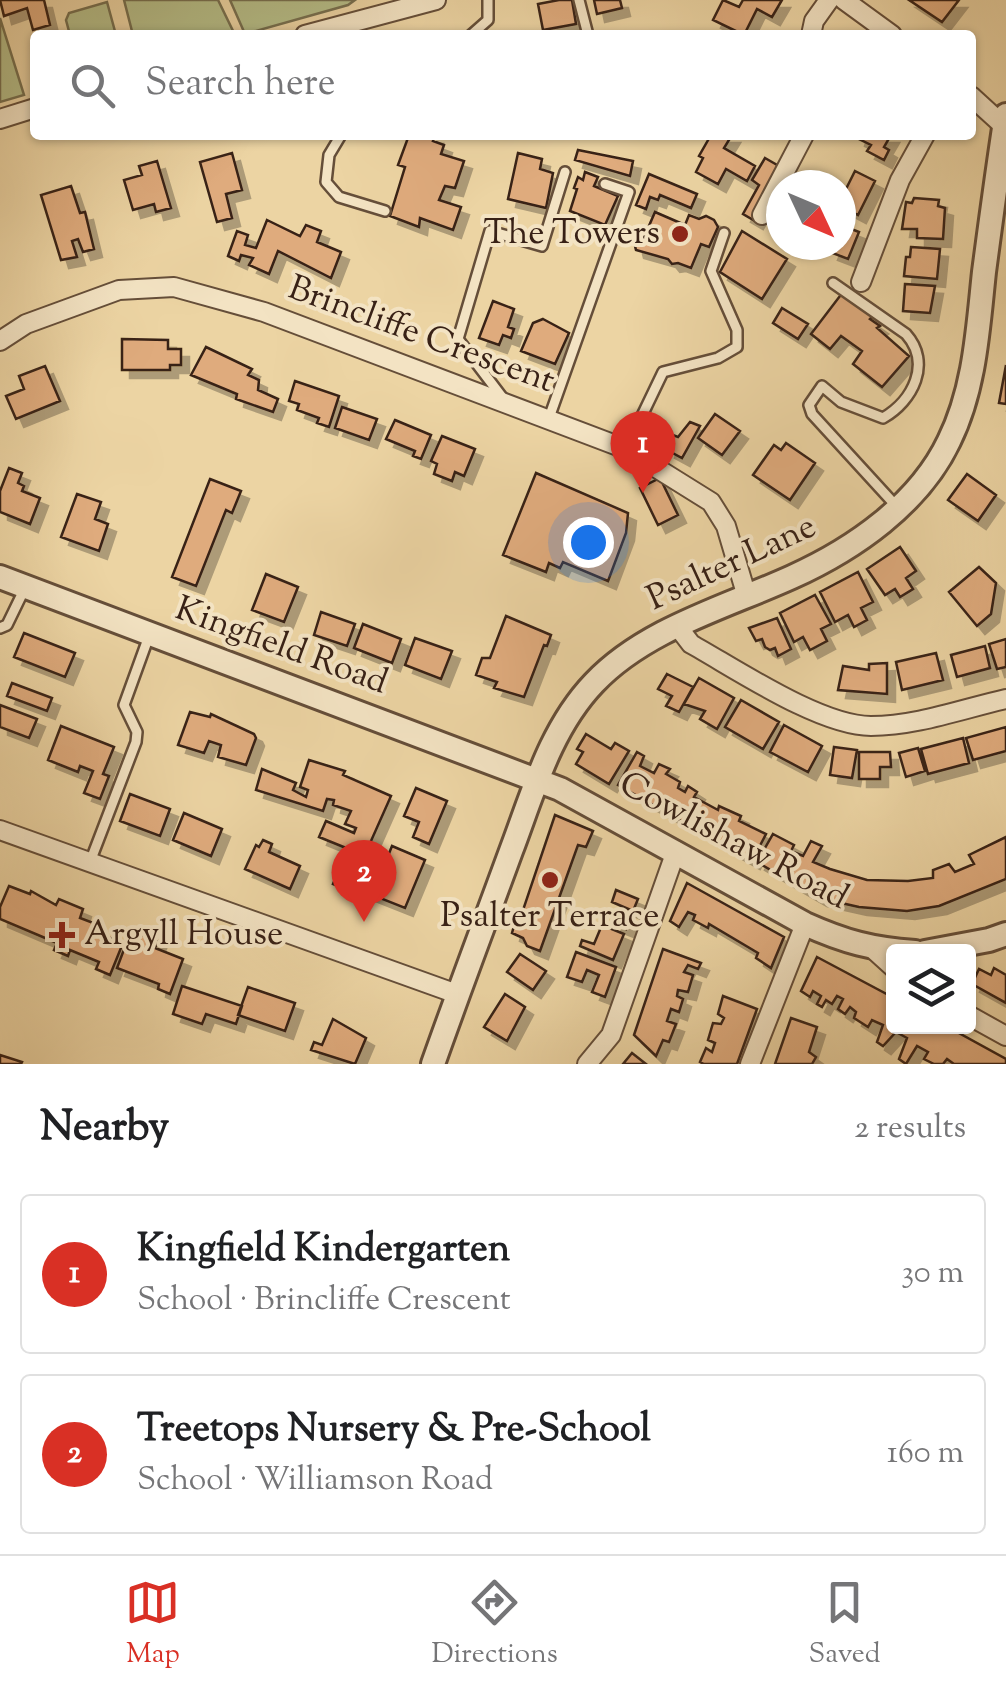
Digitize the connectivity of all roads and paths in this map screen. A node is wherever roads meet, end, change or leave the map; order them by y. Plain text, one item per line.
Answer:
1 (436, 0) edge
2 (488, 0) edge
3 (578, 0) edge
4 (829, 0) edge
5 (844, 0) edge
6 (376, 8) edge
7 (318, 30) edge
8 (477, 30) edge
9 (587, 30) edge
10 (812, 30) edge
11 (885, 30) edge
12 (976, 100) edge
13 (30, 110) edge
14 (0, 119) edge
15 (1005, 120) edge
16 (339, 140) edge
17 (801, 140) edge
18 (922, 140) edge
19 (565, 172) dead end
20 (605, 184) dead end
21 (385, 211) dead end
22 (762, 214) dead end
23 (724, 234) dead end
24 (861, 282) dead end
25 (833, 283) dead end
26 (0, 341) edge
27 (506, 402) junction
28 (549, 418) junction
29 (626, 449) junction
30 (898, 508) junction
31 (0, 578) edge
32 (25, 588) junction
33 (747, 597) junction
34 (678, 627) junction
35 (0, 628) edge
36 (149, 636) junction
37 (1006, 699) edge
38 (538, 780) junction
39 (0, 830) edge
40 (676, 851) junction
41 (90, 862) junction
42 (805, 924) junction
43 (1006, 934) edge
44 (968, 944) edge
45 (872, 949) junction
46 (886, 950) edge
47 (886, 961) edge
48 (457, 994) junction
49 (976, 1019) edge
50 (1006, 1036) edge
51 (433, 1064) edge
52 (587, 1064) edge
53 (750, 1064) edge

1 - 6 street
2 - 8 lane
3 - 9 lane
4 - 10 street
5 - 11 street
6 - 7 street
12 - 15 street
13 - 14 street
15 - 30 street, Psalter Lane
16 - 21 lane
17 - 22 street
18 - 24 street
19 - 27 lane
20 - 28 lane
23 - 29 lane
25 - 30 lane
26 - 27 street, Brincliffe Crescent
27 - 28 street, Brincliffe Crescent
28 - 29 street, Brincliffe Crescent
29 - 33 street, Brincliffe Crescent
30 - 33 street, Psalter Lane
31 - 32 street, Kingfield Road
32 - 35 lane
32 - 36 street, Kingfield Road
33 - 34 street, Psalter Lane
34 - 37 street
34 - 38 street, Psalter Lane
36 - 38 street, Kingfield Road
36 - 41 lane
38 - 40 street, Cowlishaw Road
38 - 48 street, Psalter Lane
39 - 41 street
40 - 42 street, Cowlishaw Road
40 - 52 street
41 - 48 street
42 - 45 street, Cowlishaw Road
42 - 53 street
43 - 44 street
45 - 46 street
45 - 47 street, Cowlishaw Road
48 - 51 street, Psalter Lane
49 - 50 street

